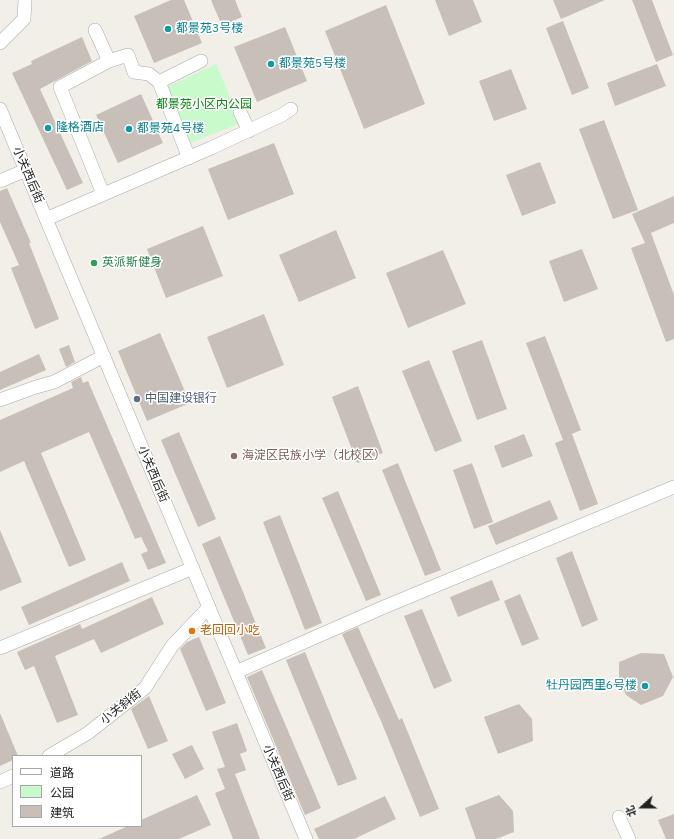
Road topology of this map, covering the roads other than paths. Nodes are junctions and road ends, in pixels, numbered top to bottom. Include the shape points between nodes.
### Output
1 (25, 0) edge
2 (95, 30) dead end
3 (0, 43) edge
4 (110, 61) junction
5 (201, 61) dead end
6 (159, 82) junction
7 (0, 109) edge
8 (291, 109) dead end
9 (240, 112) dead end
10 (249, 131) junction
11 (189, 158) junction
12 (26, 170) junction
13 (0, 181) edge
14 (103, 194) junction
15 (46, 219) junction
16 (104, 356) junction
17 (0, 400) edge
18 (674, 487) edge
19 (193, 568) junction
20 (209, 607) junction
21 (0, 648) edge
22 (236, 672) junction
23 (51, 755) edge
24 (12, 776) edge
25 (0, 782) edge
26 (619, 817) dead end
27 (306, 839) edge
28 (629, 839) edge

1 - 3 street via 24,19
2 - 4 street
4 - 6 street via 128,55 134,72 149,74
4 - 14 street via 60,87
5 - 6 street
6 - 11 street
7 - 12 street, 小关西后街
8 - 10 street
9 - 10 street
10 - 11 street
11 - 14 street
12 - 13 street
12 - 15 street, 小关西后街
14 - 15 street
15 - 16 street, 小关西后街
16 - 17 street via 54,382
16 - 19 street, 小关西后街
18 - 22 street via 384,607
19 - 20 street, 小关西后街
19 - 21 street
20 - 22 street, 小关西后街
20 - 23 street, 小关斜街 via 172,646 145,688 88,733
22 - 27 street, 小关西后街
24 - 25 street
26 - 28 street

